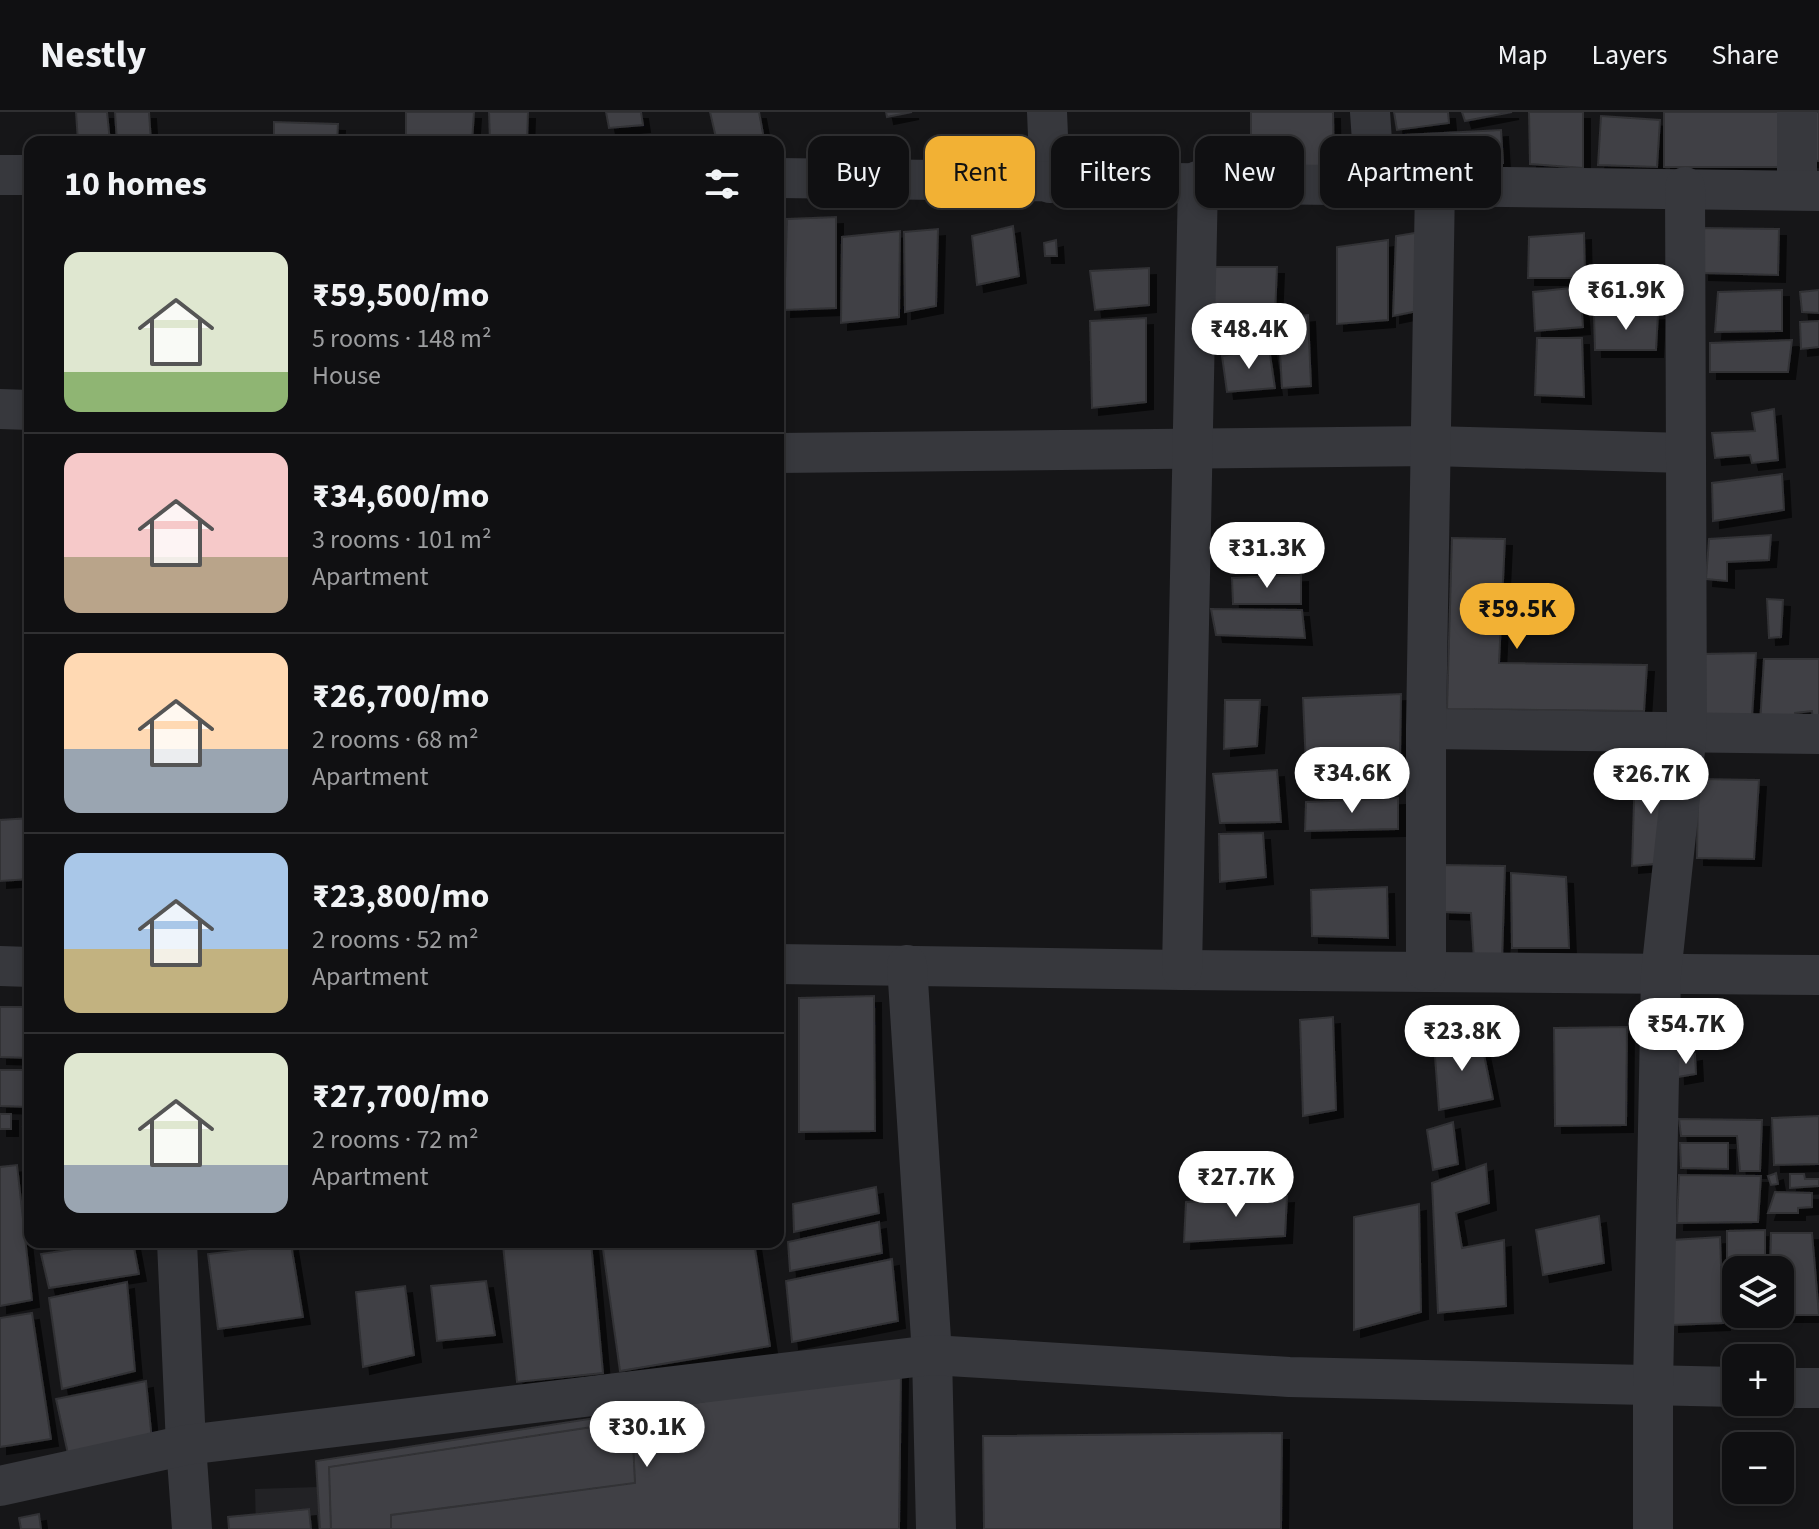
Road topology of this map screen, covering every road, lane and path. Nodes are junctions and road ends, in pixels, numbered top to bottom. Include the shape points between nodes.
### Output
1 (1047, 112) edge
2 (1370, 112) edge
3 (1797, 112) edge
4 (1372, 136) edge
5 (0, 175) edge
6 (24, 175) edge
7 (784, 178) edge
8 (1195, 181) edge
9 (1050, 183) junction
10 (1501, 186) edge
11 (1685, 187) junction
12 (1808, 190) edge
13 (1198, 208) edge
14 (1435, 208) edge
15 (0, 409) edge
16 (24, 410) edge
17 (1431, 446) junction
18 (1194, 448) junction
19 (784, 453) edge
20 (1685, 453) junction
21 (1426, 729) junction
22 (1687, 732) junction
23 (1819, 734) edge
24 (784, 964) edge
25 (907, 965) junction
26 (0, 966) edge
27 (24, 967) edge
28 (1182, 970) junction
29 (1426, 971) junction
30 (1661, 974) junction
31 (1819, 975) edge
32 (177, 1248) edge
33 (932, 1355) junction
34 (1653, 1386) junction
35 (1722, 1387) edge
36 (1794, 1388) edge
37 (1819, 1388) edge
38 (186, 1445) junction
39 (0, 1486) edge
40 (192, 1529) edge
41 (936, 1529) edge
42 (1653, 1529) edge

1 - 9 street
2 - 4 street
3 - 12 street
5 - 6 street
7 - 9 street
8 - 9 street
10 - 11 street
11 - 12 street
11 - 20 street
13 - 18 street
14 - 17 street
15 - 16 street
17 - 18 street
17 - 20 street
17 - 21 street
18 - 19 street
18 - 28 street
20 - 22 street
21 - 22 street
21 - 29 street
22 - 23 street
22 - 30 street
24 - 25 street
25 - 28 street
25 - 33 street
26 - 27 street
28 - 29 street
29 - 30 street
30 - 31 street
30 - 34 street
32 - 38 street
33 - 34 street via 1289,1377
33 - 38 street
33 - 41 street
34 - 35 street
34 - 42 street
36 - 37 street
38 - 39 street
38 - 40 street

